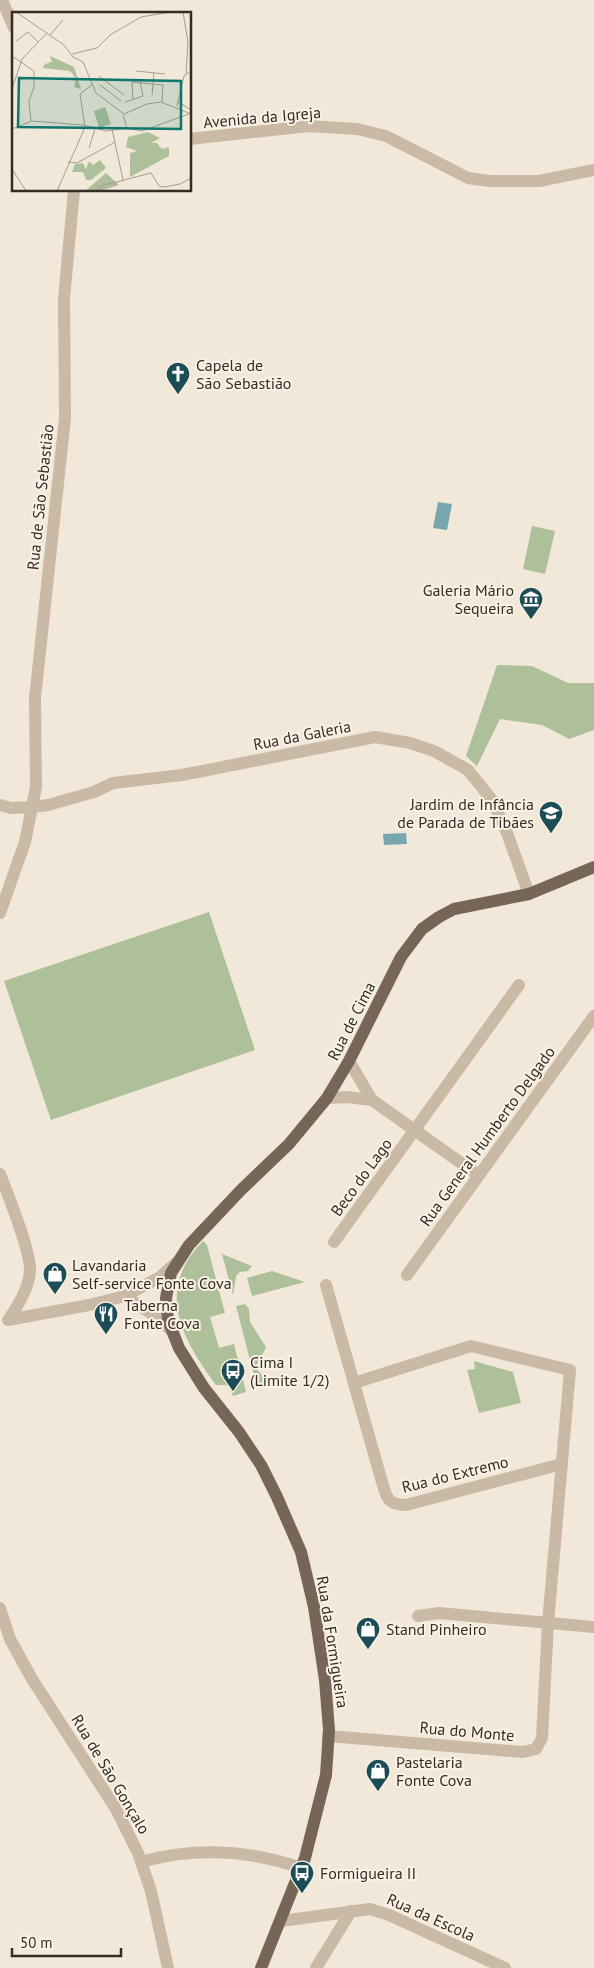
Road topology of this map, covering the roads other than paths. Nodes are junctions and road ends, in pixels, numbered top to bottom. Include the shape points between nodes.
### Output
1 (2, 0) edge
2 (12, 23) edge
3 (191, 139) edge
4 (594, 170) edge
5 (74, 191) edge
6 (0, 805) edge
7 (33, 807) junction
8 (594, 867) edge
9 (529, 894) junction
10 (0, 913) edge
11 (519, 985) dead end
12 (594, 1016) edge
13 (350, 1062) junction
14 (327, 1098) junction
15 (372, 1100) junction
16 (415, 1131) junction
17 (0, 1174) edge
18 (478, 1175) junction
19 (334, 1242) dead end
20 (179, 1260) junction
21 (407, 1275) dead end
22 (326, 1285) dead end
23 (125, 1296) junction
24 (4, 1321) edge
25 (173, 1332) junction
26 (354, 1383) junction
27 (562, 1464) junction
28 (0, 1608) edge
29 (418, 1616) dead end
30 (548, 1622) junction
31 (594, 1627) edge
32 (328, 1736) junction
33 (141, 1862) junction
34 (301, 1868) junction
35 (351, 1911) junction
36 (281, 1921) junction
37 (168, 1968) edge
38 (261, 1968) edge
39 (316, 1968) edge
40 (505, 1968) edge

1 - 2 street
3 - 4 street, Avenida da Igreja via 308,126 357,129 386,136 468,178 540,181
5 - 7 street, Rua de São Sebastião via 64,300 65,418 35,698 36,787
6 - 7 street, Rua da Galeria
7 - 9 street, Rua da Galeria via 94,792 113,783 182,775 375,737 410,743 434,751 468,770 492,800
7 - 10 street, Rua de São Sebastião via 25,842
8 - 9 main road, Rua de Cima
9 - 13 main road, Rua de Cima via 454,909 422,929 401,957
11 - 16 street, Beco do Lago
12 - 18 street, Rua General Humberto Delgado
13 - 14 main road, Rua de Cima
13 - 15 street
14 - 15 street
14 - 20 main road, Rua de Cima via 289,1144 241,1190
15 - 16 street
16 - 18 street
16 - 19 street, Beco do Lago
17 - 24 street via 30,1270 16,1308
18 - 21 street, Rua General Humberto Delgado
20 - 23 street via 160,1277
20 - 25 main road, Rua da Formigueira via 171,1273 166,1298
22 - 26 street, Rua do Extremo
23 - 24 street
23 - 25 street
25 - 32 main road, Rua da Formigueira via 204,1388 261,1465 301,1552 316,1616 325,1680
26 - 27 street, Rua do Extremo via 384,1490 394,1505 406,1505
26 - 27 street via 471,1346 570,1370
27 - 30 street
28 - 33 street, Rua de São Gonçalo via 10,1639 32,1679 116,1809
29 - 30 street via 439,1613
30 - 31 street
30 - 32 street, Rua do Monte via 542,1738 536,1749 522,1752
32 - 34 main road, Rua da Formigueira via 326,1775
33 - 34 street via 223,1852 270,1858
33 - 37 street, Rua de São Gonçalo via 151,1891
34 - 36 main road, Rua da Formigueira
35 - 36 street, Rua da Escola
35 - 39 street
35 - 40 street, Rua da Escola via 370,1909 389,1915
36 - 38 main road, Rua da Formigueira

